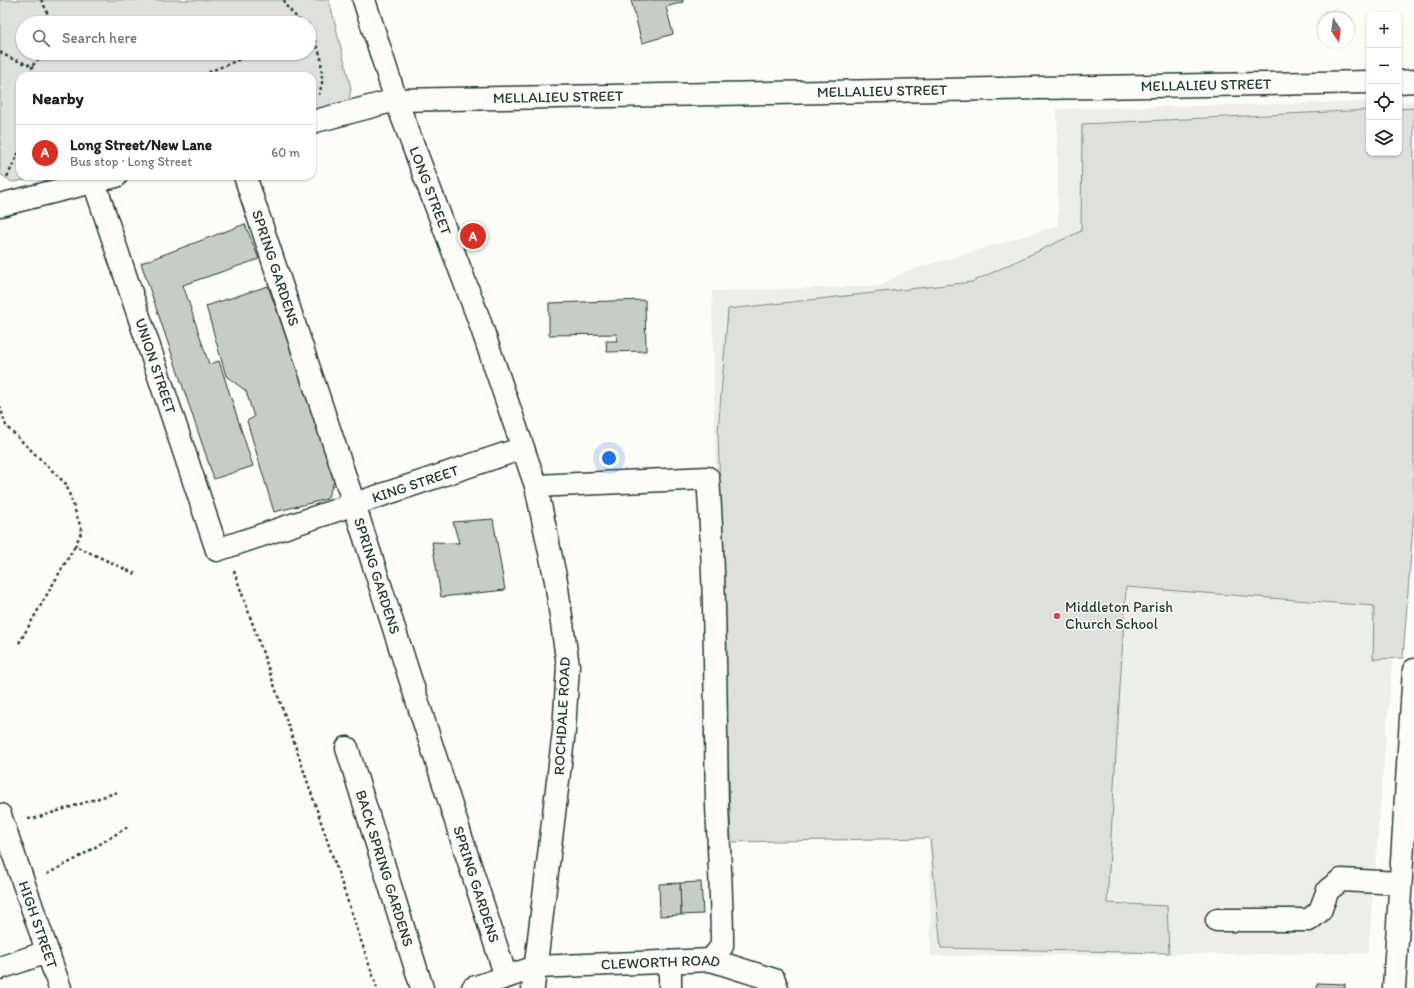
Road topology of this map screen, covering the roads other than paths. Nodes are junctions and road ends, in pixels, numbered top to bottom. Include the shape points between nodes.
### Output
1 (364, 0) edge
2 (1414, 81) edge
3 (1366, 82) edge
4 (1402, 82) edge
5 (396, 100) junction
6 (316, 121) edge
7 (101, 180) edge
8 (246, 180) edge
9 (94, 182) junction
10 (0, 205) edge
11 (523, 448) junction
12 (536, 486) junction
13 (354, 504) junction
14 (221, 549) joint
15 (1414, 670) edge
16 (347, 748) dead end
17 (1, 819) edge
18 (1400, 882) junction
19 (1217, 920) dead end
20 (48, 952) junction
21 (711, 960) junction
22 (670, 962) junction
23 (0, 968) edge
24 (506, 977) junction
25 (534, 978) edge
26 (60, 988) edge
27 (422, 988) edge
28 (473, 988) edge
29 (670, 988) edge
30 (777, 988) edge
31 (1394, 988) edge

1 - 5 street, LONG STREET
2 - 4 street
3 - 5 street, MELLALIEU STREET
5 - 6 street, MELLALIEU STREET
5 - 11 street, LONG STREET via 478,317
7 - 9 street
8 - 13 street, SPRING GARDENS
9 - 10 street
9 - 14 street, UNION STREET
11 - 12 street, ROCHDALE ROAD
11 - 13 street, KING STREET
12 - 21 street via 708,478 716,653 717,805 722,895 722,946
12 - 25 street, ROCHDALE ROAD via 556,581 568,666 564,731
13 - 14 street, KING STREET
13 - 24 street, SPRING GARDENS
15 - 18 street
16 - 27 street, BACK SPRING GARDENS
17 - 20 street, HIGH STREET
18 - 19 street via 1341,880 1328,890 1320,911 1309,920
18 - 31 street
20 - 23 street
20 - 26 street, HIGH STREET
21 - 22 street, CLEWORTH ROAD
21 - 30 street, CLEWORTH ROAD via 774,980
22 - 25 street, CLEWORTH ROAD
22 - 29 street
24 - 25 street, CLEWORTH ROAD
24 - 28 street, CLEWORTH ROAD

